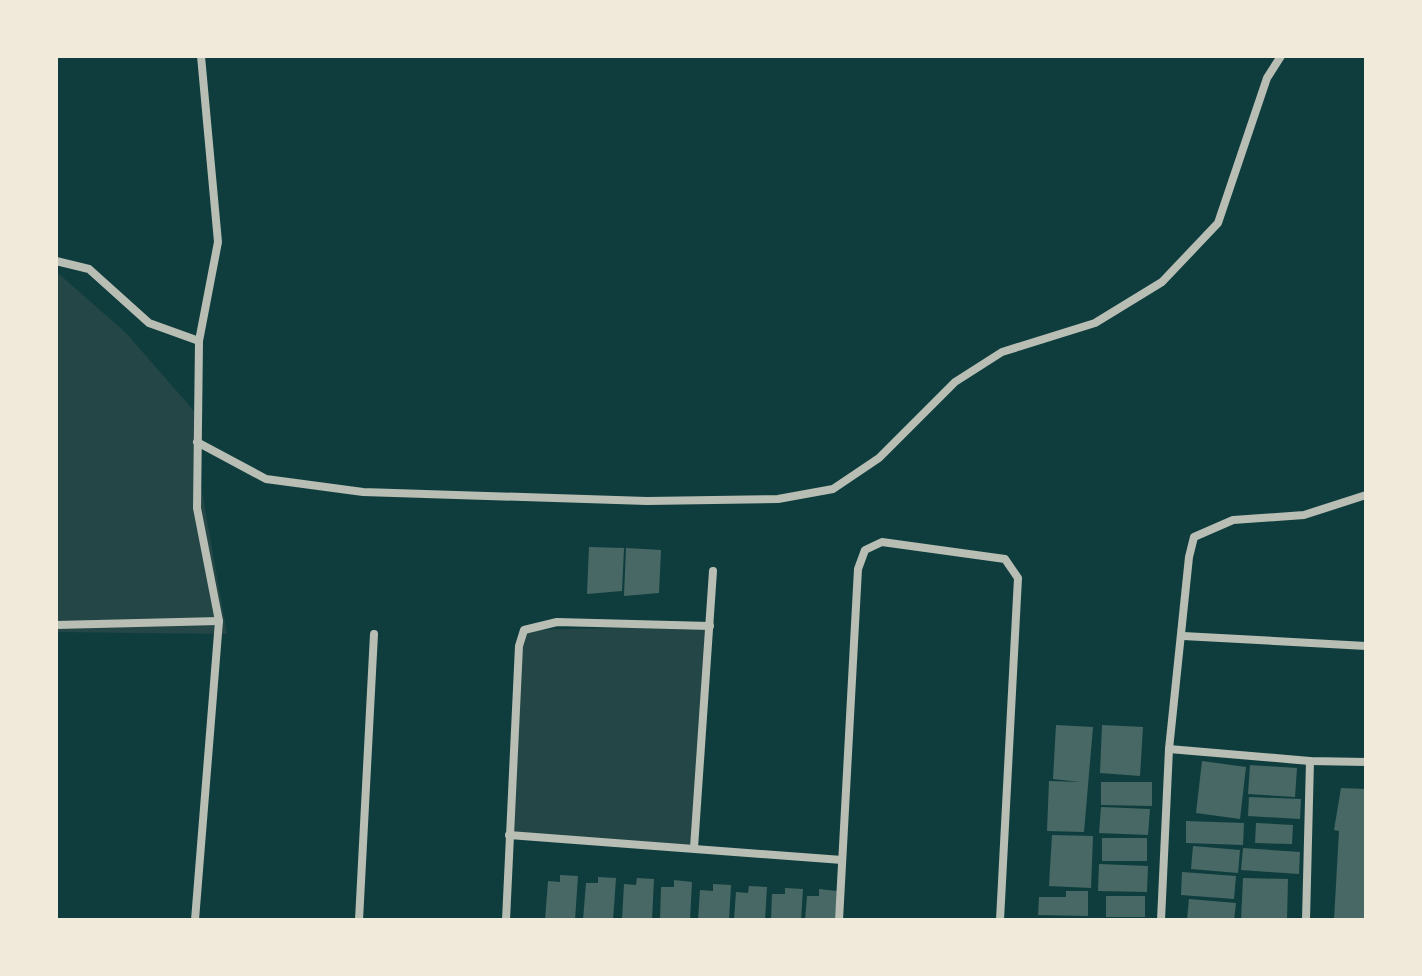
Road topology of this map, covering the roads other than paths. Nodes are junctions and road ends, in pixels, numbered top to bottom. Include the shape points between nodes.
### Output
1 (201, 56) edge
2 (1281, 56) edge
3 (56, 261) edge
4 (199, 341) junction
5 (197, 442) junction
6 (1366, 495) edge
7 (713, 571) dead end
8 (219, 621) junction
9 (56, 625) edge
10 (710, 626) junction
11 (374, 634) dead end
12 (1183, 636) junction
13 (1366, 646) edge
14 (1169, 749) junction
15 (1310, 761) junction
16 (1366, 762) edge
17 (509, 835) junction
18 (694, 848) junction
19 (842, 860) junction
20 (195, 920) edge
21 (359, 920) edge
22 (506, 920) edge
23 (839, 920) edge
24 (1000, 920) edge
25 (1161, 920) edge
26 (1306, 920) edge

1 - 4 street via 218,242
2 - 5 street via 1267,78 1218,223 1162,282 1095,323 990,359 955,382 879,458 833,489 778,499 647,501 363,492 266,479
3 - 4 street via 89,269 149,323
4 - 5 street
5 - 8 street via 197,508
6 - 12 street via 1304,515 1233,520 1194,537
7 - 10 street
8 - 9 street
8 - 20 street
10 - 17 street via 557,622 524,630
10 - 18 street
11 - 21 street
12 - 13 street
12 - 14 street
14 - 15 street
14 - 25 street
15 - 16 street
15 - 26 street
17 - 18 street
17 - 22 street
18 - 19 street
19 - 23 street
19 - 24 street via 858,569 865,550 882,542 1005,559 1018,578

